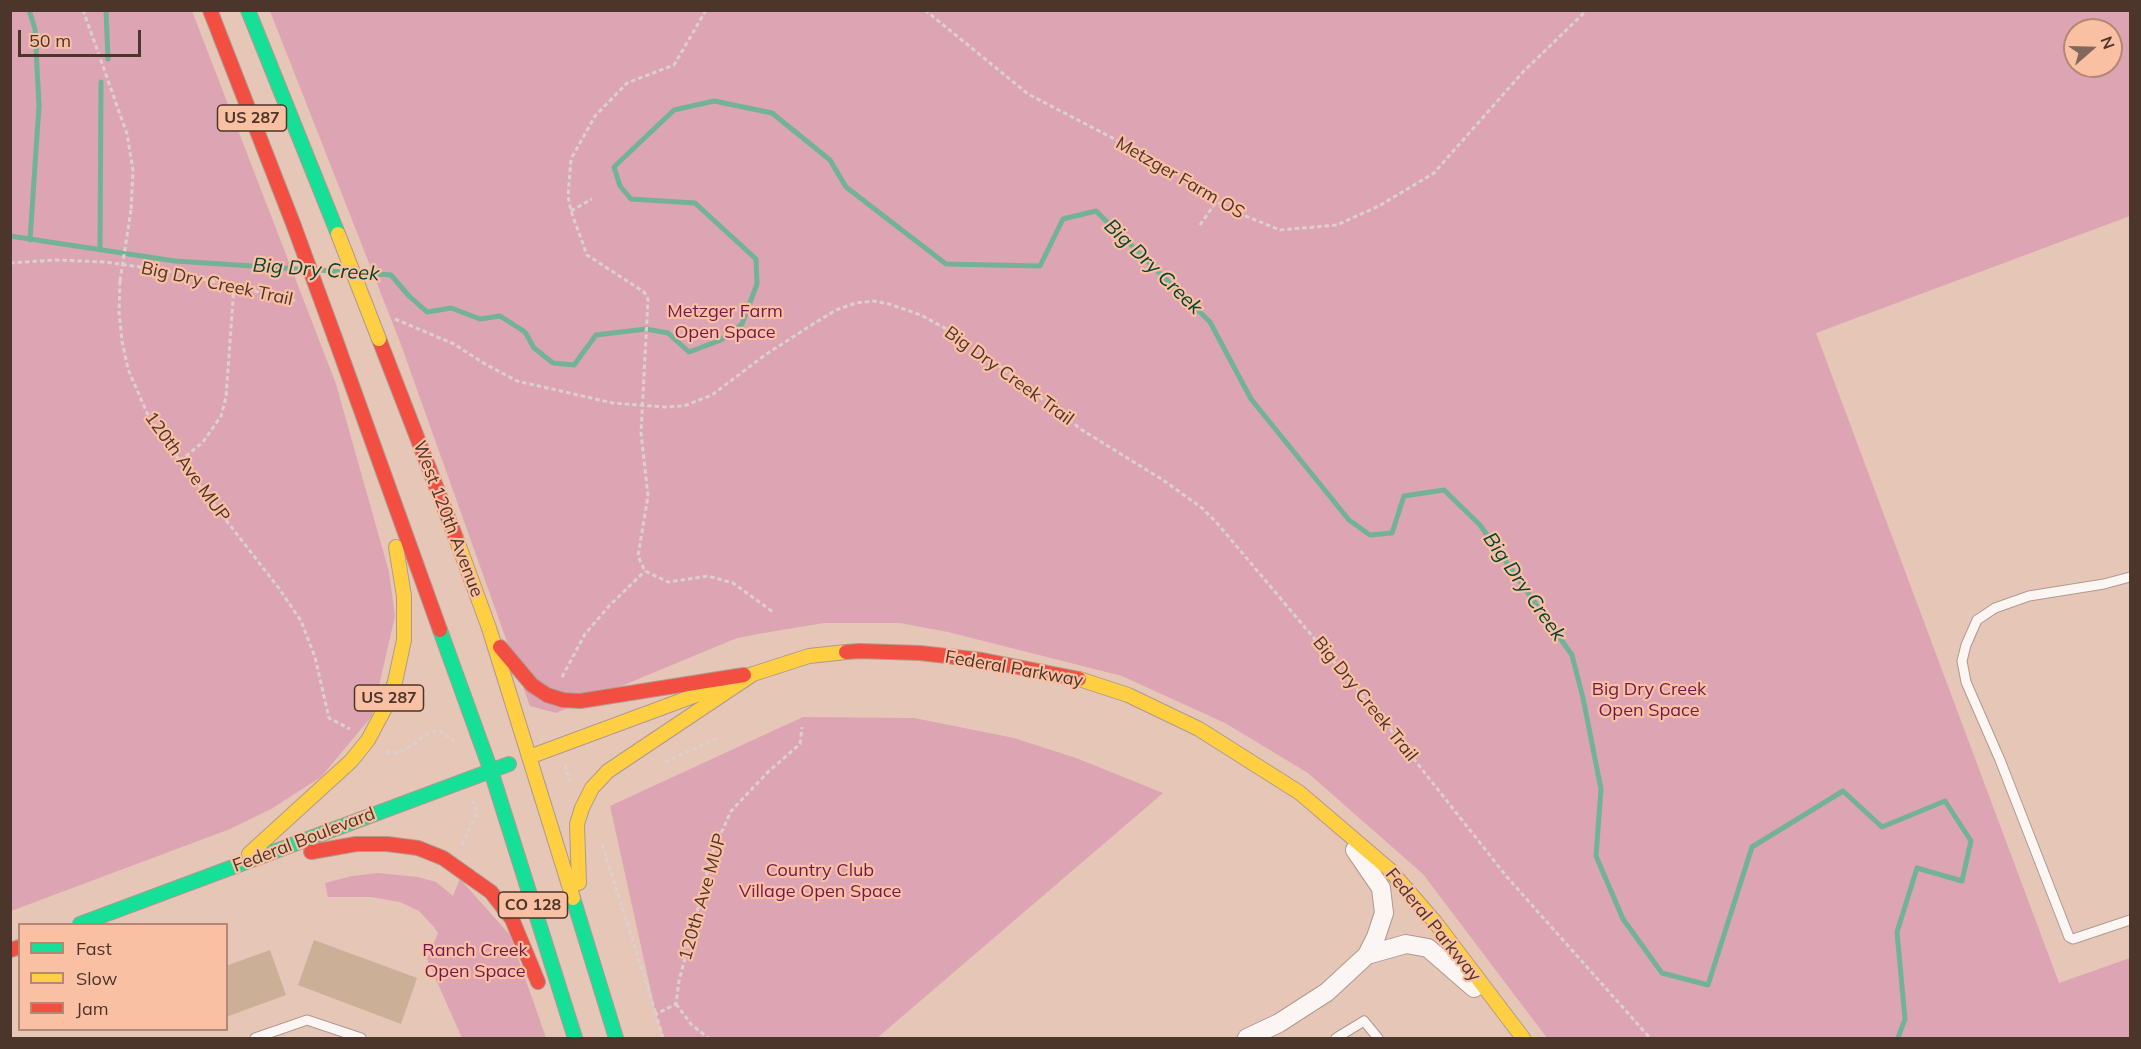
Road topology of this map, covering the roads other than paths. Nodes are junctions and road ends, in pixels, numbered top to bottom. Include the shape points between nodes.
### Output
1 (210, 10) edge
2 (249, 10) edge
3 (384, 473) junction
4 (2130, 577) edge
5 (489, 628) junction
6 (753, 674) junction
7 (529, 757) junction
8 (491, 771) junction
9 (1330, 818) junction
10 (237, 866) junction
11 (2130, 920) edge
12 (83, 923) edge
13 (581, 925) junction
14 (1367, 955) junction
15 (543, 994) dead end
16 (1505, 1016) junction
17 (255, 1038) edge
18 (361, 1038) edge
19 (575, 1038) edge
20 (616, 1038) edge
21 (1247, 1038) edge
22 (1336, 1038) edge
23 (1378, 1038) edge
24 (1523, 1038) edge

1 - 3 main road, US 287, bridge
2 - 5 main road, West 120th Avenue / US 287, bridge
3 - 8 main road, US 287
3 - 10 main road, US 287 via 404,596 404,640 395,682 368,740 351,761
4 - 11 lane via 2029,596 1995,608 1977,620 1962,661 1966,682 2069,937 2073,939
5 - 6 main road via 506,656 532,685 563,700 580,701
5 - 7 main road, West 120th Avenue / US 287
6 - 7 main road, Federal Parkway
6 - 9 main road, Federal Parkway via 809,656 860,651 982,660 1068,676 1128,695 1199,729 1300,793
6 - 13 main road via 608,771 592,788 577,824
7 - 8 main road, Federal Boulevard / US 287
7 - 13 main road, West 120th Avenue / CO 128
8 - 10 main road, Federal Boulevard / US 287
8 - 19 main road, CO 128
9 - 14 street via 1381,888 1384,913
9 - 16 main road, Federal Parkway via 1390,870 1435,922
10 - 12 main road, Federal Boulevard / US 287
10 - 15 main road via 356,844 418,848 444,858 491,892 512,919
13 - 20 main road, West 120th Avenue / CO 128
14 - 16 street via 1406,944 1428,948
14 - 21 street via 1328,992
16 - 24 main road, Federal Parkway
17 - 18 lane via 307,1020
22 - 23 lane via 1364,1021

